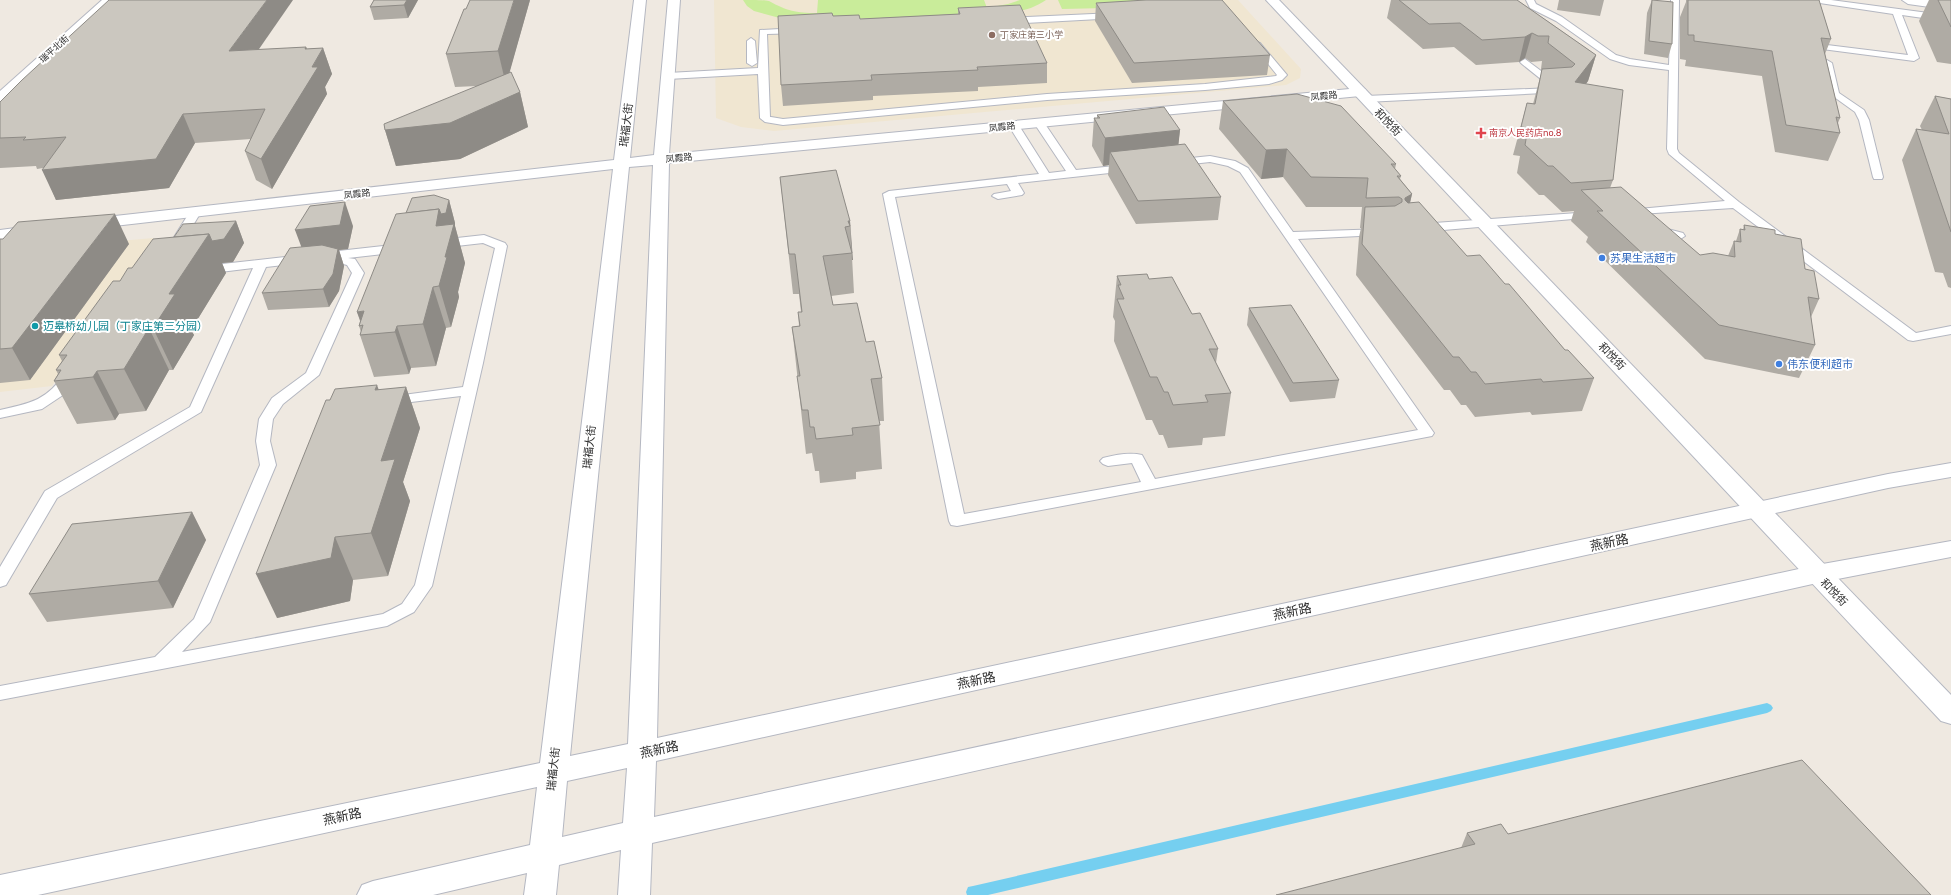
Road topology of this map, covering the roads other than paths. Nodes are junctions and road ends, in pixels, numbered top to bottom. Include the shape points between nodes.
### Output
1 (109, 0) edge
2 (640, 0) edge
3 (674, 0) edge
4 (1272, 0) edge
5 (1530, 0) edge
6 (1675, 0) edge
7 (1908, 0) edge
8 (1812, 3) edge
9 (1951, 6) edge
10 (1897, 12) junction
11 (1127, 15) edge
12 (1951, 19) edge
13 (1001, 21) edge
14 (811, 30) edge
15 (1253, 40) edge
16 (751, 41) dead end
17 (1525, 62) edge
18 (752, 63) junction
19 (763, 67) junction
20 (1674, 68) junction
21 (668, 72) junction
22 (1363, 96) junction
23 (0, 99) edge
24 (1039, 123) junction
25 (1014, 126) junction
26 (661, 160) junction
27 (621, 164) junction
28 (1073, 174) junction
29 (1046, 177) junction
30 (1878, 177) dead end
31 (1011, 181) junction
32 (998, 196) dead end
33 (1735, 204) junction
34 (195, 212) junction
35 (1634, 212) junction
36 (1618, 213) edge
37 (1603, 215) edge
38 (1486, 224) junction
39 (70, 226) edge
40 (55, 228) edge
41 (1405, 229) edge
42 (1388, 230) edge
43 (0, 234) edge
44 (1289, 236) junction
45 (1679, 236) edge
46 (173, 248) edge
47 (329, 256) junction
48 (262, 264) junction
49 (193, 272) edge
50 (1951, 330) edge
51 (78, 365) edge
52 (469, 392) junction
53 (403, 399) edge
54 (0, 414) edge
55 (1108, 461) dead end
56 (1951, 470) edge
57 (1150, 485) junction
58 (1758, 509) junction
59 (1951, 548) edge
60 (1817, 574) junction
61 (0, 581) edge
62 (160, 663) junction
63 (0, 693) edge
64 (1951, 713) edge
65 (642, 753) junction
66 (553, 772) junction
67 (638, 833) junction
68 (545, 855) junction
69 (0, 889) edge
70 (373, 895) edge
71 (540, 895) edge
72 (634, 895) edge

1 - 23 street, 瑞平北街
2 - 27 street, 瑞福大街
3 - 21 street
4 - 22 street, 和悦街
5 - 20 lane via 1533,6 1559,19 1613,57 1629,62
6 - 20 lane
7 - 9 street
8 - 10 lane
10 - 12 lane
10 - 30 lane via 1914,58 1821,42 1835,94 1859,110 1864,120
11 - 13 lane
14 - 19 lane via 763,32
15 - 19 lane via 1282,75 1279,78 1269,82 1047,97 783,122 765,118
16 - 18 lane
17 - 22 lane via 1561,90
18 - 19 lane
18 - 21 lane
19 - 21 lane
20 - 33 lane via 1674,154
21 - 26 street
22 - 24 street, 凤霞路
22 - 38 street, 和悦街
24 - 25 street, 凤霞路
24 - 28 lane
25 - 26 street, 凤霞路
25 - 29 lane
26 - 27 street, 凤霞路
26 - 65 street
27 - 34 street, 凤霞路
27 - 66 street, 瑞福大街
28 - 29 lane
28 - 44 lane via 1210,159 1231,163 1244,170
29 - 31 lane
31 - 32 lane via 1018,194
31 - 57 lane via 888,194 957,521
33 - 35 lane
33 - 50 lane via 1913,337
34 - 39 street, 凤霞路
34 - 46 lane
35 - 36 lane
35 - 45 lane via 1654,230
37 - 38 lane
38 - 41 lane
38 - 58 street, 和悦街
40 - 43 street
42 - 44 lane
44 - 57 lane via 1427,433
47 - 48 lane
47 - 52 lane via 484,239 501,246
47 - 62 lane via 351,262 358,273 312,375 277,401 266,419 263,441 268,465 201,622
48 - 49 lane
48 - 61 lane via 196,409 51,495
51 - 54 lane via 61,390 38,406
52 - 53 lane
52 - 62 lane via 423,586 408,608 387,620
55 - 57 lane via 1137,458
56 - 58 street, 燕新路
58 - 60 street, 和悦街
58 - 65 street, 燕新路
59 - 60 street
60 - 64 street, 和悦街
60 - 67 street
62 - 63 lane
65 - 66 street, 燕新路
65 - 67 street
66 - 68 street, 瑞福大街
66 - 69 street, 燕新路
67 - 68 street
67 - 72 street
68 - 70 street
68 - 71 street, 瑞福大街

